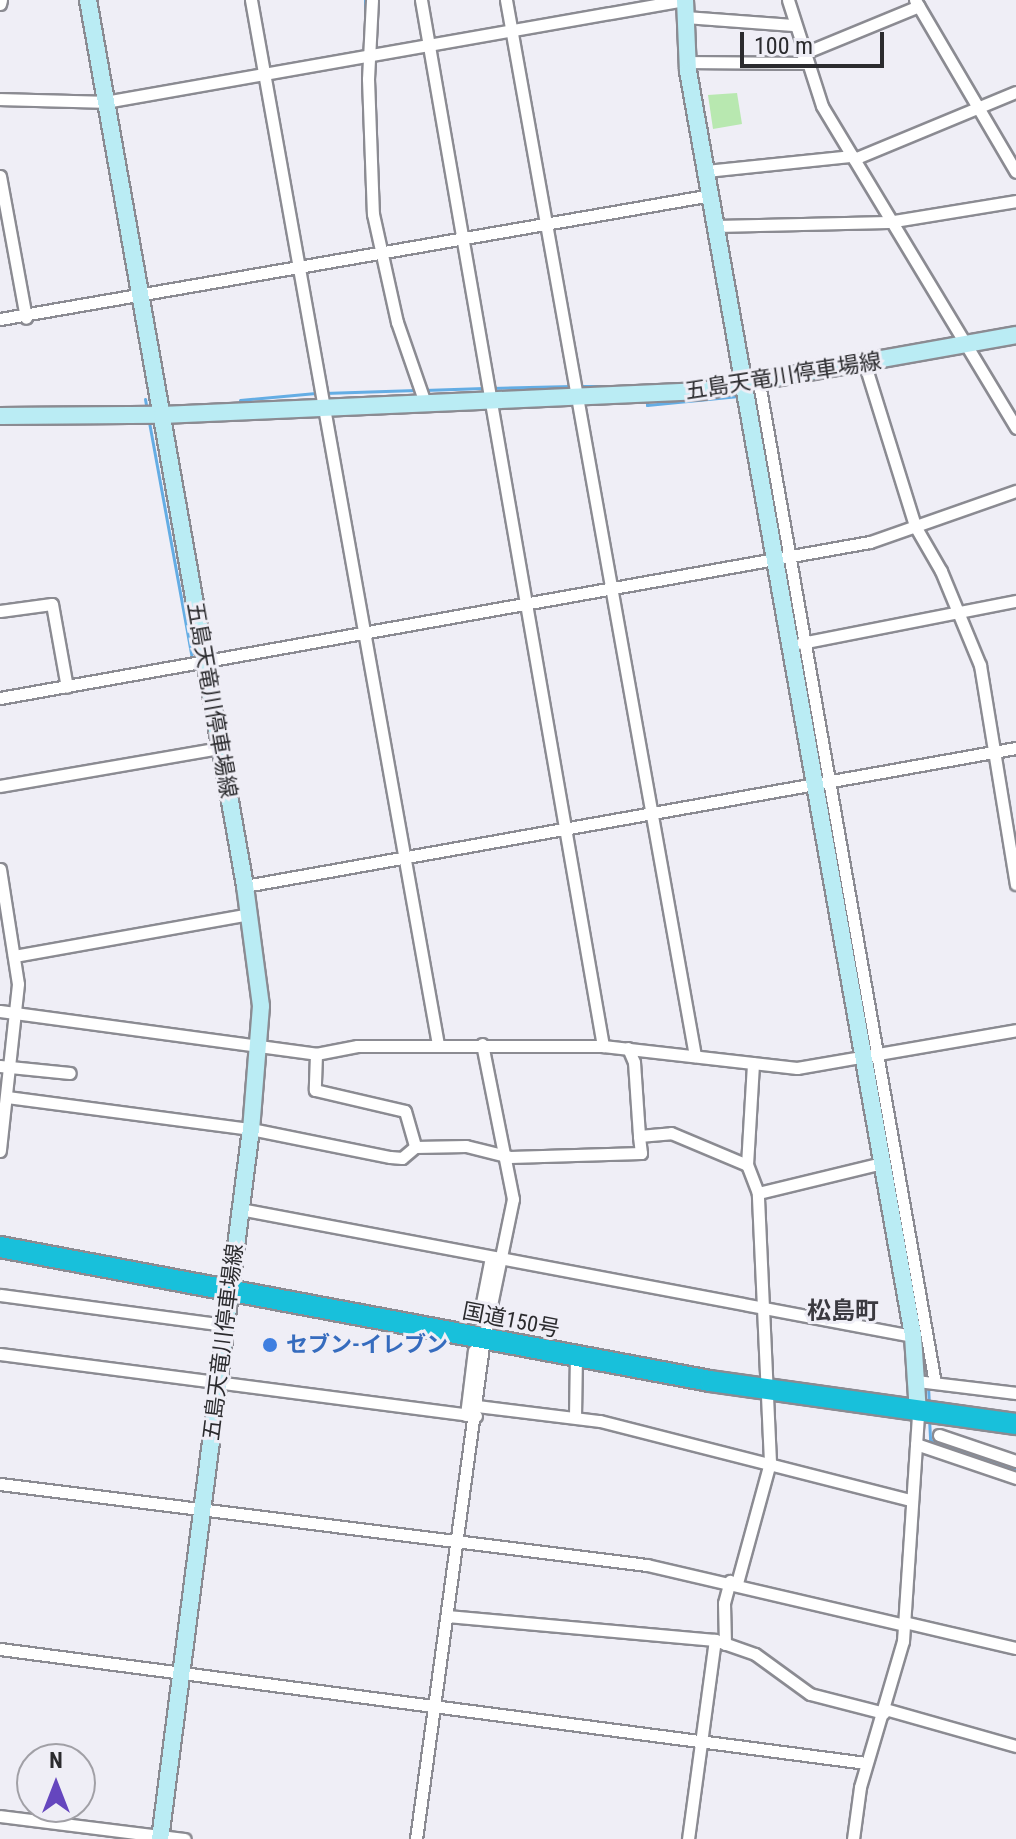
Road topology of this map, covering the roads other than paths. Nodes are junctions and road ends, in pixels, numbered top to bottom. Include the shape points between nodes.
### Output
1 (88, 0) edge
2 (251, 0) edge
3 (372, 0) edge
4 (421, 0) edge
5 (506, 0) edge
6 (788, 0) edge
7 (917, 3) edge
8 (685, 6) edge
9 (793, 25) junction
10 (512, 31) junction
11 (429, 45) junction
12 (372, 51) junction
13 (804, 59) junction
14 (687, 62) junction
15 (264, 72) junction
16 (1016, 92) edge
17 (0, 99) edge
18 (105, 102) junction
19 (980, 107) junction
20 (853, 157) junction
21 (706, 171) junction
22 (1016, 172) edge
23 (0, 176) edge
24 (711, 195) junction
25 (1016, 201) edge
26 (888, 222) junction
27 (5, 224) edge
28 (546, 224) junction
29 (716, 226) junction
30 (464, 239) junction
31 (380, 254) junction
32 (300, 266) junction
33 (141, 298) junction
34 (26, 318) junction
35 (0, 319) edge
36 (1016, 335) edge
37 (963, 345) junction
38 (865, 365) junction
39 (752, 384) junction
40 (578, 397) junction
41 (491, 401) junction
42 (425, 403) junction
43 (325, 408) junction
44 (162, 415) junction
45 (0, 416) edge
46 (1016, 428) edge
47 (1016, 491) edge
48 (915, 526) junction
49 (782, 558) junction
50 (611, 589) junction
51 (1016, 601) edge
52 (525, 604) junction
53 (0, 611) edge
54 (957, 616) junction
55 (365, 633) junction
56 (799, 643) junction
57 (205, 663) junction
58 (67, 687) junction
59 (0, 698) edge
60 (221, 748) junction
61 (1016, 748) edge
62 (994, 755) junction
63 (823, 783) junction
64 (0, 786) edge
65 (651, 814) junction
66 (565, 828) junction
67 (404, 857) junction
68 (0, 869) edge
69 (1016, 884) edge
70 (245, 886) junction
71 (249, 914) junction
72 (14, 956) junction
73 (0, 1011) edge
74 (14, 1013) junction
75 (1016, 1030) edge
76 (482, 1044) junction
77 (438, 1045) junction
78 (260, 1046) junction
79 (603, 1046) junction
80 (628, 1048) junction
81 (316, 1054) junction
82 (872, 1055) junction
83 (695, 1056) junction
84 (753, 1063) junction
85 (4, 1066) edge
86 (70, 1073) dead end
87 (7, 1097) junction
88 (251, 1129) junction
89 (639, 1136) junction
90 (415, 1147) junction
91 (0, 1151) edge
92 (506, 1152) junction
93 (882, 1163) junction
94 (747, 1165) junction
95 (758, 1193) junction
96 (240, 1209) junction
97 (0, 1247) edge
98 (496, 1258) junction
99 (229, 1291) junction
100 (0, 1295) edge
101 (764, 1308) junction
102 (480, 1313) dead end
103 (225, 1325) junction
104 (913, 1336) junction
105 (479, 1344) junction
106 (0, 1354) edge
107 (576, 1356) junction
108 (917, 1381) junction
109 (219, 1382) junction
110 (935, 1383) junction
111 (770, 1389) junction
112 (1016, 1393) edge
113 (473, 1412) junction
114 (918, 1413) junction
115 (575, 1417) junction
116 (1016, 1424) edge
117 (939, 1435) dead end
118 (916, 1444) junction
119 (976, 1448) junction
120 (1016, 1461) edge
121 (770, 1462) junction
122 (971, 1462) junction
123 (1016, 1478) edge
124 (0, 1484) edge
125 (911, 1500) junction
126 (203, 1510) junction
127 (458, 1544) junction
128 (734, 1582) junction
129 (447, 1616) junction
130 (904, 1623) junction
131 (720, 1642) junction
132 (1016, 1648) edge
133 (0, 1649) edge
134 (182, 1674) junction
135 (434, 1706) junction
136 (885, 1711) junction
137 (1015, 1741) edge
138 (701, 1742) junction
139 (866, 1763) junction
140 (0, 1816) edge
141 (160, 1837) edge
142 (185, 1839) edge
143 (416, 1839) edge
144 (688, 1839) edge
145 (853, 1839) edge

1 - 18 main road
2 - 15 street
3 - 12 street
4 - 11 street
5 - 10 street
6 - 9 street
7 - 13 street
7 - 19 street
8 - 9 street
8 - 10 street
8 - 14 main road
9 - 13 street
10 - 11 street
10 - 28 street
11 - 12 street
11 - 30 street
12 - 15 street
12 - 31 street via 368,128
13 - 14 street
13 - 20 street via 822,106
14 - 21 main road
15 - 18 street
15 - 32 street
16 - 19 street
17 - 18 street
18 - 33 main road
19 - 20 street
19 - 22 street
20 - 21 street
20 - 26 street
21 - 24 main road
23 - 27 street
24 - 28 street
24 - 29 main road
25 - 26 street
26 - 29 street
26 - 37 street
27 - 34 street
28 - 30 street
28 - 40 street
29 - 39 main road
30 - 31 street
30 - 41 street
31 - 32 street
31 - 42 street
32 - 33 street
32 - 43 street
33 - 34 street
33 - 44 main road
34 - 35 street
36 - 37 main road, 五島天竜川停車場線
37 - 38 main road, 五島天竜川停車場線
37 - 46 street
38 - 39 main road, 五島天竜川停車場線
38 - 48 street
39 - 40 main road, 五島天竜川停車場線
39 - 49 main road
40 - 41 main road, 五島天竜川停車場線
40 - 50 street
41 - 42 main road, 五島天竜川停車場線
41 - 52 street
42 - 43 main road, 五島天竜川停車場線
43 - 44 main road, 五島天竜川停車場線
43 - 55 street
44 - 45 main road
44 - 57 main road, 五島天竜川停車場線
47 - 48 street
48 - 49 street via 870,542
48 - 54 street
49 - 50 street
49 - 56 main road
50 - 52 street
50 - 65 street
51 - 54 street
52 - 55 street
52 - 66 street
53 - 58 street via 52,604
54 - 56 street
54 - 62 street via 980,665
55 - 57 street
55 - 67 street
56 - 63 main road
57 - 58 street
57 - 60 main road, 五島天竜川停車場線
58 - 59 street
60 - 64 street
60 - 70 main road, 五島天竜川停車場線
61 - 62 street
62 - 63 street
62 - 69 street
63 - 65 street
63 - 82 main road
65 - 66 street
65 - 83 street
66 - 67 street
66 - 79 street
67 - 70 street
67 - 77 street
68 - 72 street
70 - 71 main road, 五島天竜川停車場線
71 - 72 street
71 - 78 main road, 五島天竜川停車場線 via 259,967
72 - 74 street
73 - 74 street
74 - 78 street
74 - 85 street
75 - 82 street
76 - 77 street
76 - 79 street
76 - 92 street
77 - 81 street via 357,1046
78 - 81 street
78 - 88 main road, 五島天竜川停車場線
79 - 80 street
80 - 83 street
80 - 89 street via 634,1062
81 - 90 street via 315,1090 405,1111
82 - 84 street via 797,1068
82 - 93 main road
82 - 110 street
83 - 84 street
84 - 94 street
85 - 86 street
85 - 87 street
87 - 88 street
87 - 91 street
88 - 90 street via 390,1157 402,1158
88 - 96 main road, 五島天竜川停車場線
89 - 92 street via 641,1153 510,1157
89 - 94 street via 671,1133
90 - 92 street
92 - 98 street via 513,1199
93 - 95 street
93 - 104 main road
94 - 95 street
95 - 101 street
96 - 98 street
96 - 99 main road, 五島天竜川停車場線
97 - 99 highway, 国道150号
98 - 101 street
98 - 102 street
98 - 105 street
99 - 103 main road, 五島天竜川停車場線
99 - 105 highway, 国道150号
100 - 103 street
101 - 104 street
101 - 111 street
103 - 109 main road, 五島天竜川停車場線
104 - 108 main road
105 - 107 highway, 国道150号
105 - 113 street
106 - 109 street
107 - 111 highway, 国道150号
107 - 115 street
108 - 110 street
108 - 114 main road
109 - 113 street
109 - 126 main road, 五島天竜川停車場線
110 - 112 street
111 - 114 highway, 国道150号
111 - 121 street
113 - 115 street
113 - 127 street
114 - 116 highway, 国道150号
114 - 118 street
115 - 121 street
117 - 119 street
118 - 122 street
118 - 125 street
119 - 120 street
119 - 122 street
121 - 125 street
121 - 128 street
122 - 123 street
124 - 126 street
125 - 130 street
126 - 127 street
126 - 134 main road, 五島天竜川停車場線
127 - 128 street via 647,1565
127 - 129 street
128 - 130 street
128 - 131 street via 724,1603
129 - 131 street
129 - 135 street
130 - 132 street
130 - 136 street
131 - 136 street via 755,1654 810,1694
131 - 138 street
133 - 134 street
134 - 135 street
134 - 141 main road, 五島天竜川停車場線
135 - 138 street
135 - 143 street
136 - 137 street
136 - 139 street
138 - 139 street
138 - 144 street
139 - 145 street
140 - 141 street
141 - 142 street

